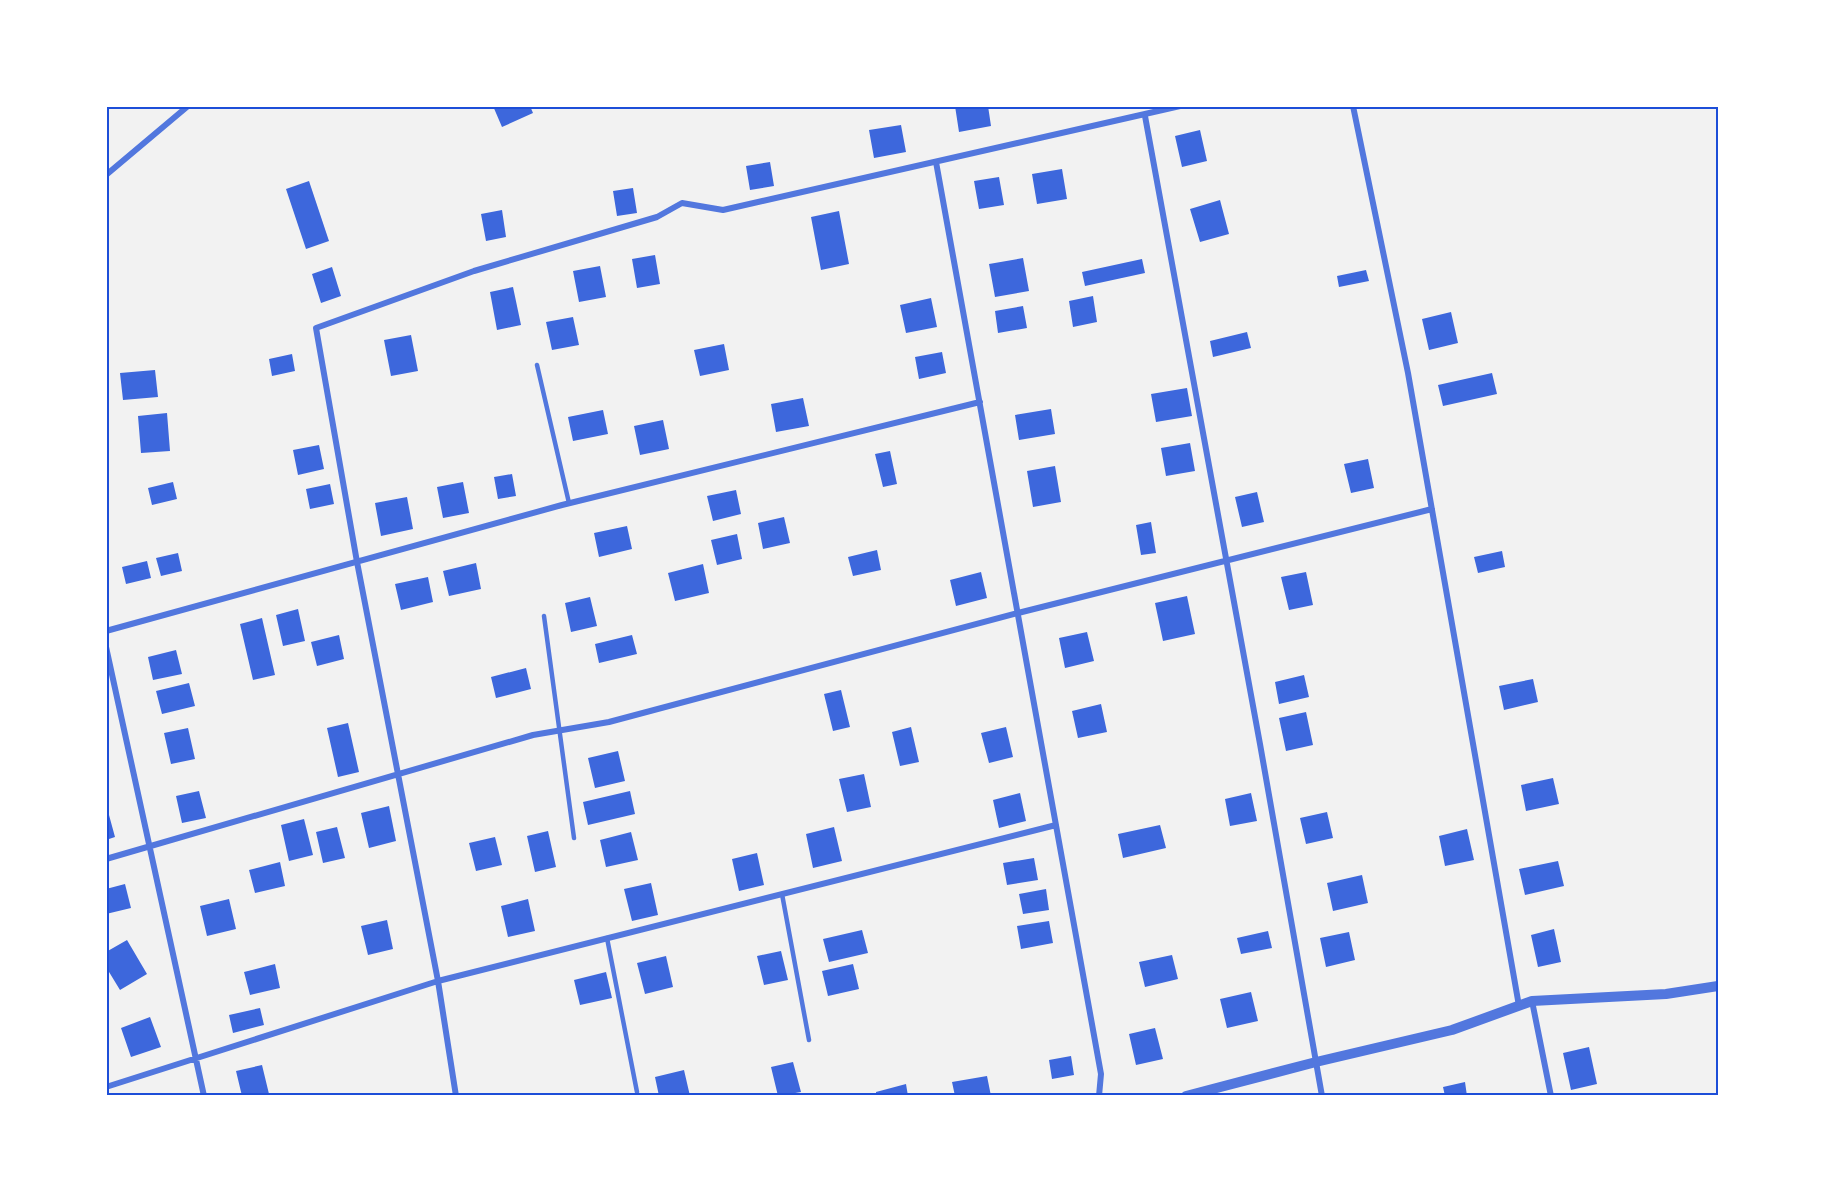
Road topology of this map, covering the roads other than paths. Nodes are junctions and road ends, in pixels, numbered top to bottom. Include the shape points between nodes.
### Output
1 (188, 106) edge
2 (1180, 106) edge
3 (1353, 106) edge
4 (1145, 116) junction
5 (936, 162) junction
6 (106, 175) edge
7 (537, 365) dead end
8 (980, 402) junction
9 (569, 503) junction
10 (1432, 509) junction
11 (1227, 561) junction
12 (357, 562) junction
13 (1018, 613) junction
14 (544, 615) dead end
15 (106, 631) edge
16 (106, 647) edge
17 (559, 731) junction
18 (398, 775) junction
19 (1056, 825) junction
20 (574, 838) dead end
21 (150, 847) junction
22 (106, 859) edge
23 (782, 894) junction
24 (607, 938) junction
25 (438, 981) junction
26 (1719, 986) edge
27 (1532, 1001) junction
28 (1519, 1006) junction
29 (809, 1040) dead end
30 (196, 1059) junction
31 (1316, 1062) junction
32 (106, 1087) edge
33 (637, 1092) dead end
34 (204, 1095) edge
35 (456, 1095) edge
36 (1099, 1095) edge
37 (1186, 1095) edge
38 (1322, 1095) edge
39 (1551, 1095) edge

1 - 6 street
2 - 4 street
3 - 10 street
4 - 5 street
4 - 11 street
5 - 8 street
5 - 12 street via 723,210 682,203 657,217 474,271 316,328
7 - 9 lane
8 - 9 street
8 - 13 street
9 - 12 street
10 - 11 street
10 - 28 street
11 - 13 street
11 - 31 street
12 - 15 street
12 - 18 street
13 - 17 street via 609,722
13 - 19 street
14 - 17 lane
16 - 21 street
17 - 18 street
17 - 20 lane
18 - 21 street
18 - 25 street
19 - 23 street
19 - 36 street via 1101,1074
21 - 22 street
21 - 30 street
23 - 24 street
23 - 29 lane
24 - 25 street
24 - 33 lane
25 - 30 street
25 - 35 street
26 - 27 street via 1666,994
27 - 28 street
27 - 39 street
28 - 31 street via 1452,1030
30 - 32 street
30 - 34 street
31 - 37 street
31 - 38 street

